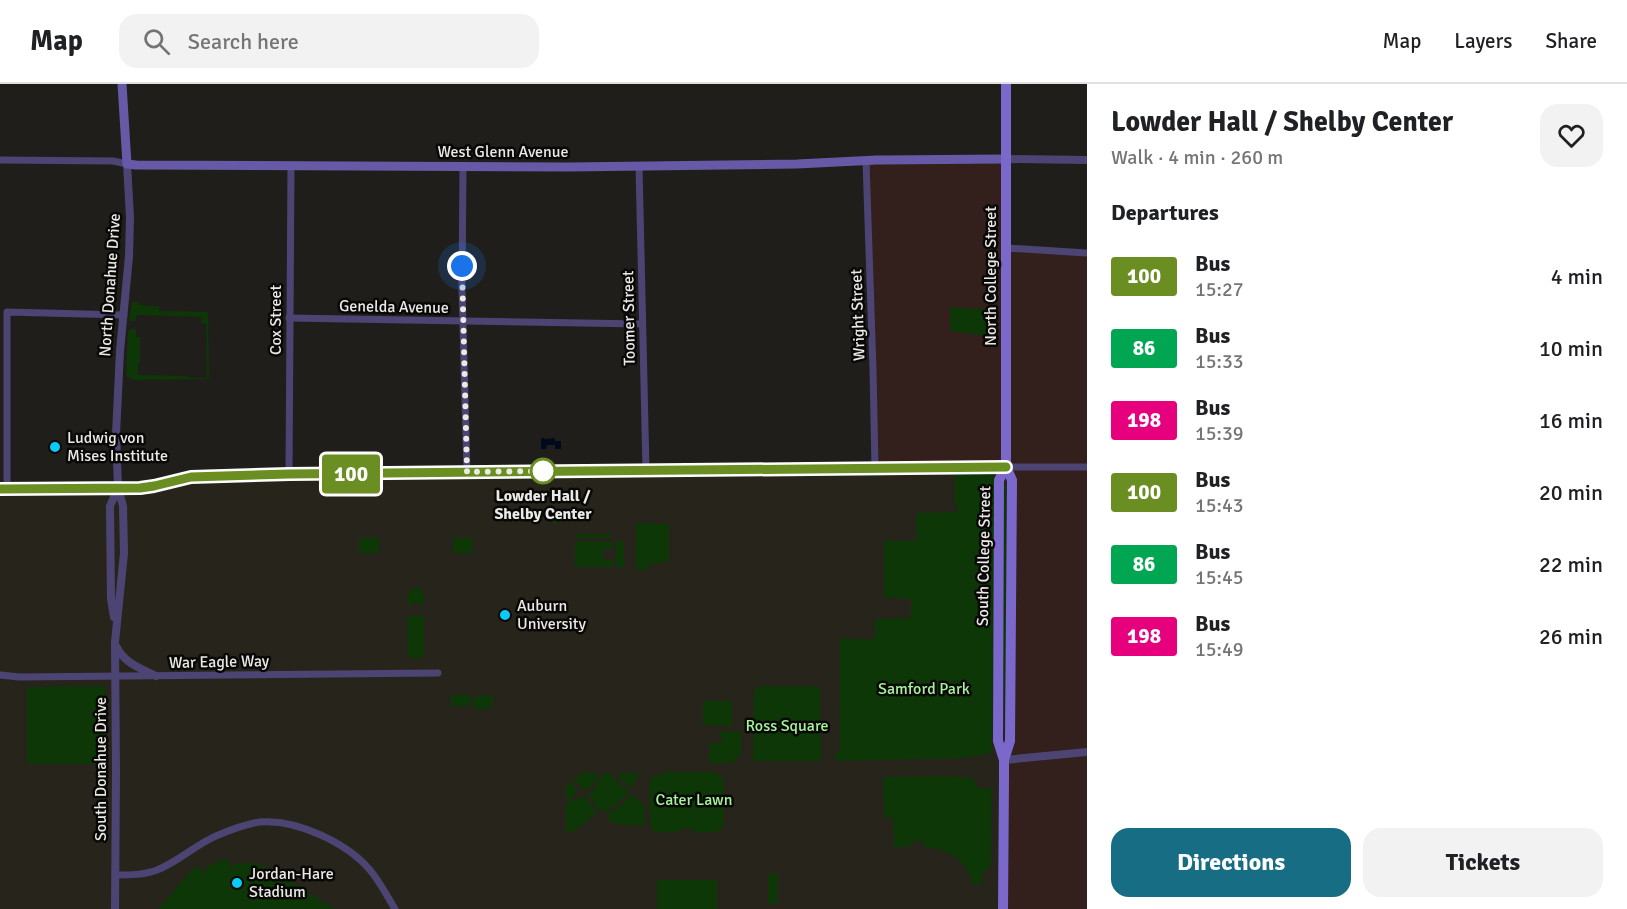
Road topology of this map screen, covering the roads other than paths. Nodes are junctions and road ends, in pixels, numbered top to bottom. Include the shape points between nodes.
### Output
1 (122, 84) edge
2 (1006, 84) edge
3 (1006, 159) junction
4 (0, 160) edge
5 (1087, 160) edge
6 (866, 161) junction
7 (128, 164) junction
8 (291, 166) junction
9 (639, 166) junction
10 (463, 167) junction
11 (1006, 248) junction
12 (1087, 253) edge
13 (124, 315) junction
14 (289, 318) junction
15 (463, 321) junction
16 (642, 324) junction
17 (1006, 467) junction
18 (1087, 467) edge
19 (875, 468) junction
20 (646, 470) junction
21 (467, 472) junction
22 (289, 474) junction
23 (118, 488) junction
24 (3, 489) edge
25 (115, 629) junction
26 (115, 642) junction
27 (438, 673) dead end
28 (0, 675) edge
29 (115, 676) junction
30 (156, 676) junction
31 (1087, 752) edge
32 (1004, 760) junction
33 (116, 875) junction
34 (115, 909) edge
35 (395, 909) edge
36 (1003, 909) edge

1 - 7 main road, North Donahue Drive
2 - 3 main road, North College Street
3 - 5 street
3 - 6 main road, West Glenn Avenue
3 - 11 main road, North College Street
4 - 7 street, West Glenn Avenue
6 - 9 main road, West Glenn Avenue
6 - 19 street, Wright Street
7 - 8 main road, West Glenn Avenue
7 - 13 street, North Donahue Drive via 130,217
8 - 10 main road, West Glenn Avenue
8 - 14 street, Cox Street
9 - 10 main road, West Glenn Avenue
9 - 16 street, Toomer Street
10 - 15 street
11 - 12 street
11 - 17 main road, North College Street
13 - 23 street, North Donahue Drive via 117,411
13 - 24 street via 7,312
14 - 15 street, Genelda Avenue
14 - 22 street, Cox Street
15 - 16 street, Genelda Avenue
15 - 21 street
16 - 20 street, Toomer Street
17 - 18 street
17 - 19 street
17 - 32 main road, South College Street via 999,480 998,598 998,741
19 - 20 street
20 - 21 street
21 - 22 street
22 - 23 street via 191,477 154,486
23 - 24 street
23 - 25 street, South Donahue Drive via 123,506 124,553
23 - 25 street, South Donahue Drive via 110,506
25 - 26 street, South Donahue Drive
26 - 29 street, South Donahue Drive
26 - 30 street via 127,661
27 - 30 street, War Eagle Way
28 - 29 street, War Eagle Way
29 - 30 street, War Eagle Way
29 - 33 street, South Donahue Drive
31 - 32 street
32 - 36 main road, South College Street
33 - 34 street, South Donahue Drive
33 - 35 street via 157,870 237,827 260,822 284,824 320,835 348,851 370,870

